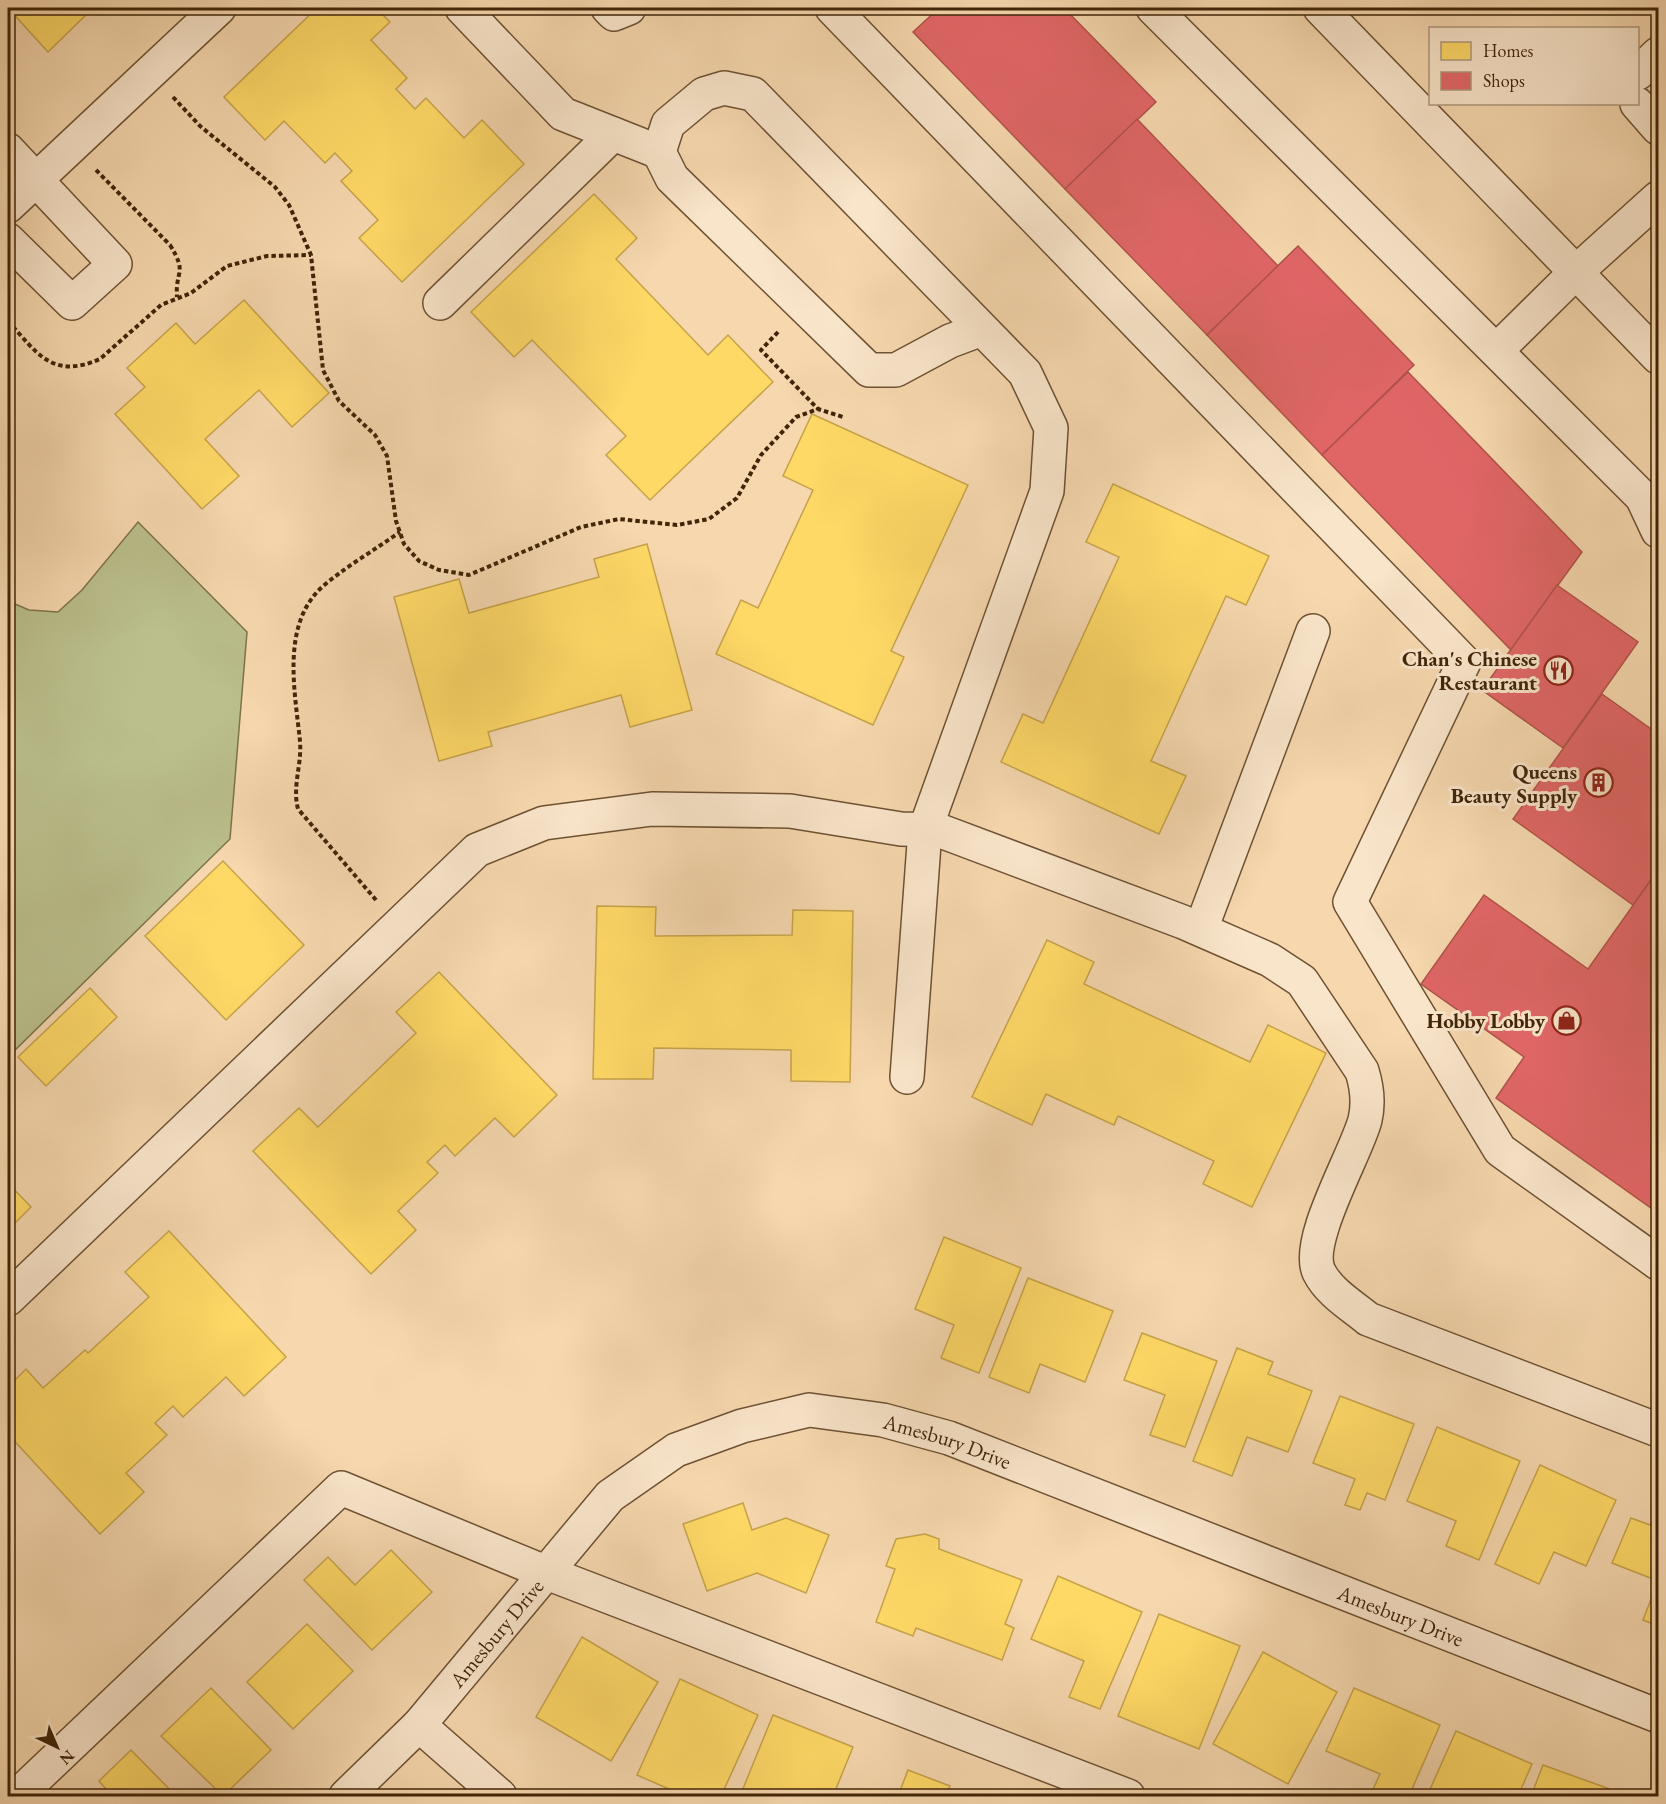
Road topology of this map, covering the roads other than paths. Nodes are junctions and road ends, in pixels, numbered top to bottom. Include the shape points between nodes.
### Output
1 (219, 8) edge
2 (462, 8) edge
3 (609, 8) edge
4 (629, 8) edge
5 (832, 8) edge
6 (1153, 8) edge
7 (1320, 8) edge
8 (1659, 54) edge
9 (1639, 72) edge
10 (1638, 105) edge
11 (1659, 128) edge
12 (612, 134) junction
13 (8, 150) edge
14 (659, 152) junction
15 (35, 180) junction
16 (8, 206) edge
17 (1654, 210) edge
18 (8, 240) edge
19 (1575, 273) junction
20 (440, 303) dead end
21 (982, 329) junction
22 (1497, 350) junction
23 (1659, 357) edge
24 (1659, 531) edge
25 (1313, 631) dead end
26 (925, 830) junction
27 (1201, 929) junction
28 (907, 1077) dead end
29 (1659, 1263) edge
30 (8, 1299) edge
31 (1659, 1430) edge
32 (547, 1573) junction
33 (1659, 1716) edge
34 (419, 1725) junction
35 (16, 1797) edge
36 (346, 1797) edge
37 (500, 1797) edge
38 (1128, 1797) edge

1 - 15 street
2 - 12 street via 563,114
3 - 4 street via 614,14
5 - 29 street via 1464,662 1350,902 1500,1150
6 - 22 street
7 - 19 street
8 - 9 street
10 - 11 street
12 - 14 street
12 - 20 street
13 - 15 street
14 - 21 street via 672,178 869,370 896,370
14 - 21 street via 668,124 704,94 724,88 753,94
15 - 16 street
15 - 18 street via 115,264 72,303
17 - 19 street
19 - 22 street
19 - 23 street
21 - 26 street via 1025,373 1051,428 1047,491
22 - 24 street via 1642,497
25 - 27 street
26 - 27 street via 938,830
26 - 28 street
26 - 30 street via 790,811 652,808 544,823 477,849
27 - 31 street via 1270,960 1302,981 1362,1071 1368,1088 1365,1120 1318,1238 1318,1269 1331,1289 1368,1319
32 - 33 street, Amesbury Drive via 610,1496 676,1450 742,1426 809,1410 883,1420 949,1438
32 - 34 street, Amesbury Drive
32 - 35 street via 341,1488
32 - 38 street
34 - 36 street, Amesbury Drive
34 - 37 street

